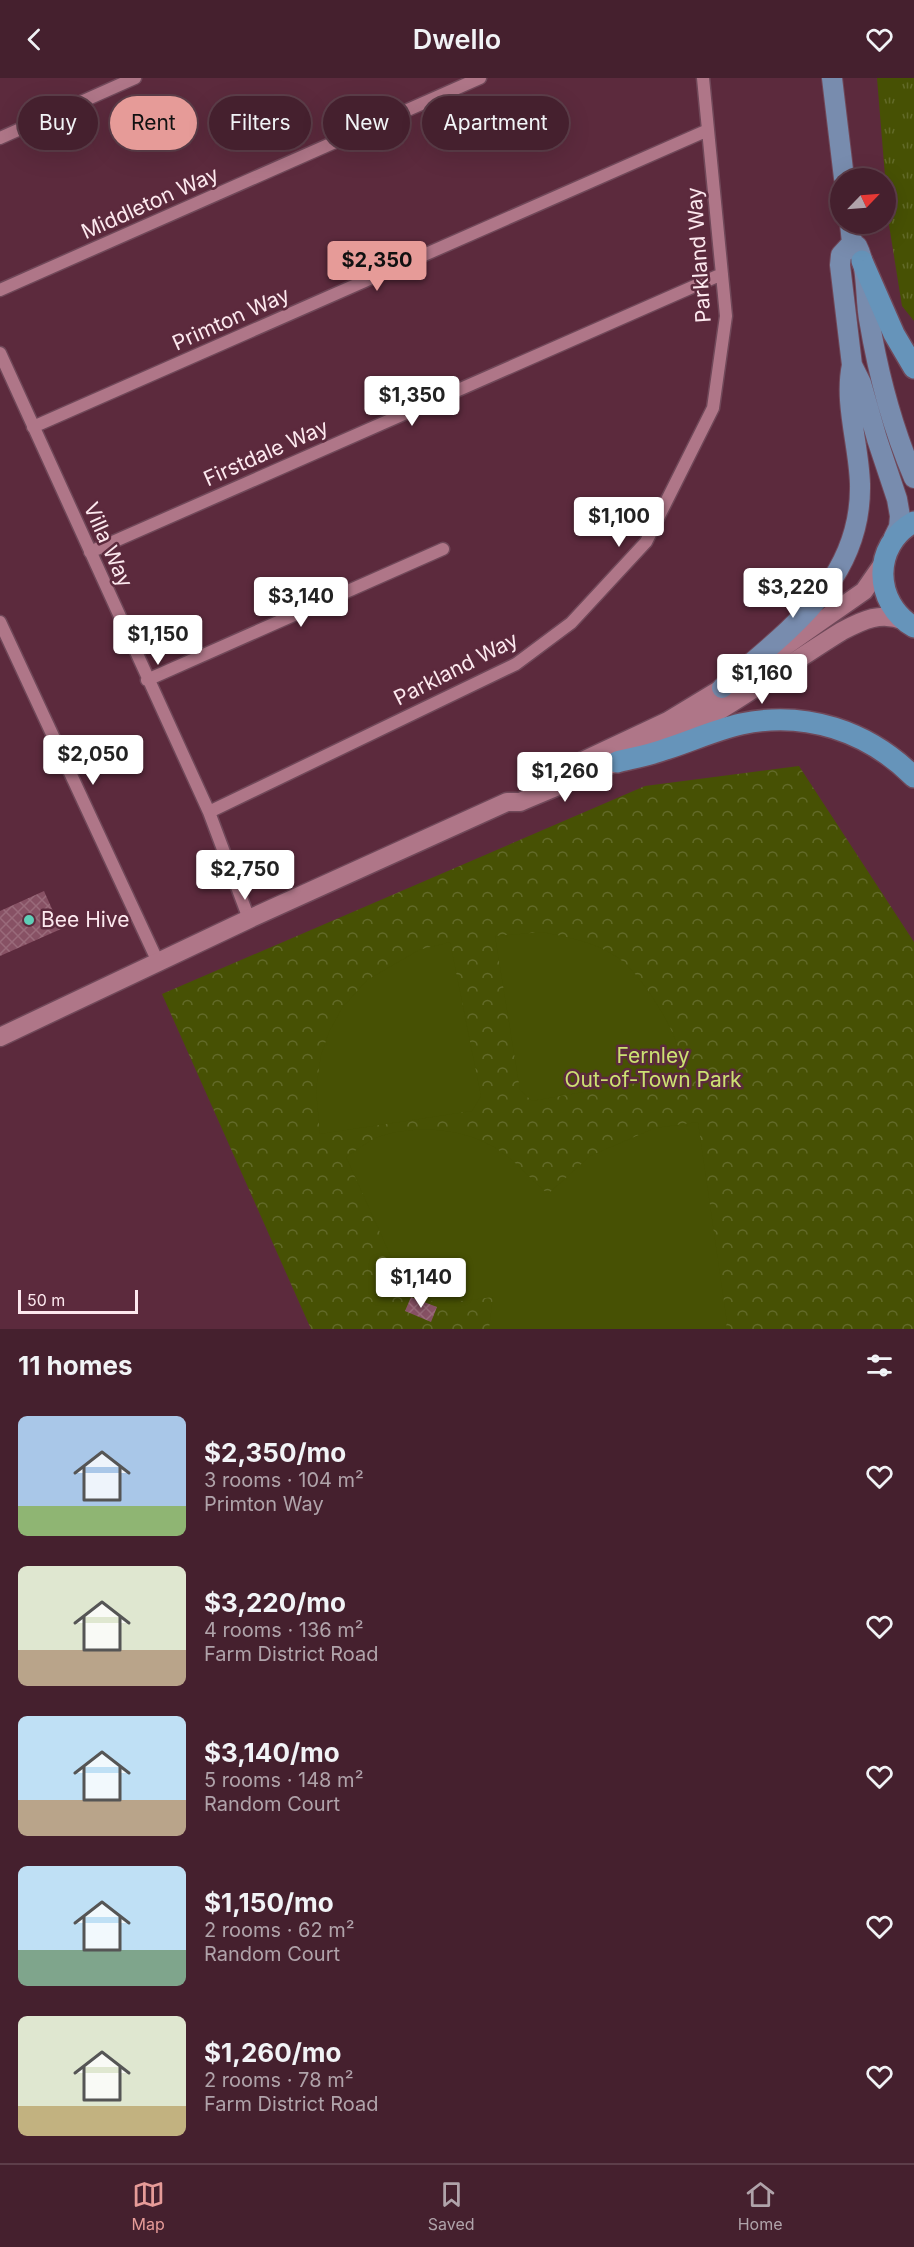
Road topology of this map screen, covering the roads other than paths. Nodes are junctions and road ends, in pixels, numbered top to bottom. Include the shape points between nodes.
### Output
1 (135, 78) edge
2 (480, 78) edge
3 (703, 78) edge
4 (832, 78) edge
5 (708, 130) junction
6 (0, 138) edge
7 (843, 168) edge
8 (852, 234) edge
9 (857, 252) junction
10 (722, 274) junction
11 (0, 290) edge
12 (0, 353) edge
13 (852, 365) junction
14 (914, 368) edge
15 (33, 427) junction
16 (914, 478) edge
17 (914, 522) edge
18 (894, 537) junction
19 (443, 549) dead end
20 (90, 552) junction
21 (882, 565) junction
22 (0, 622) edge
23 (909, 624) edge
24 (147, 680) junction
25 (722, 688) junction
26 (617, 762) junction
27 (914, 777) edge
28 (507, 802) junction
29 (209, 812) junction
30 (249, 919) junction
31 (158, 962) junction
32 (0, 1037) edge

1 - 6 street
2 - 11 street, Middleton Way
3 - 5 street, Parkland Way
4 - 7 main road
5 - 10 street, Parkland Way
5 - 15 street, Primton Way
8 - 9 main road
9 - 13 main road via 842,255 840,265
9 - 14 highway
9 - 16 main road via 884,388
10 - 20 street, Firstdale Way
10 - 29 street, Parkland Way via 726,316 713,408 646,542 571,623 516,664
12 - 15 street, Villa Way
13 - 18 main road via 861,382 897,499 900,516
13 - 25 main road via 851,400 860,484 857,519 846,556 805,616
15 - 20 street, Villa Way
17 - 18 highway
18 - 21 highway
19 - 24 street
20 - 24 street, Villa Way
21 - 23 highway via 886,596
21 - 25 main road via 864,591
22 - 31 street
23 - 26 main road via 884,615 850,627 715,713
24 - 29 street, Villa Way
25 - 28 main road via 668,722 515,792
26 - 27 highway via 741,724 796,720 844,730 872,743
26 - 28 main road via 520,802
28 - 30 main road
29 - 30 street, Villa Way
30 - 31 main road
31 - 32 main road

